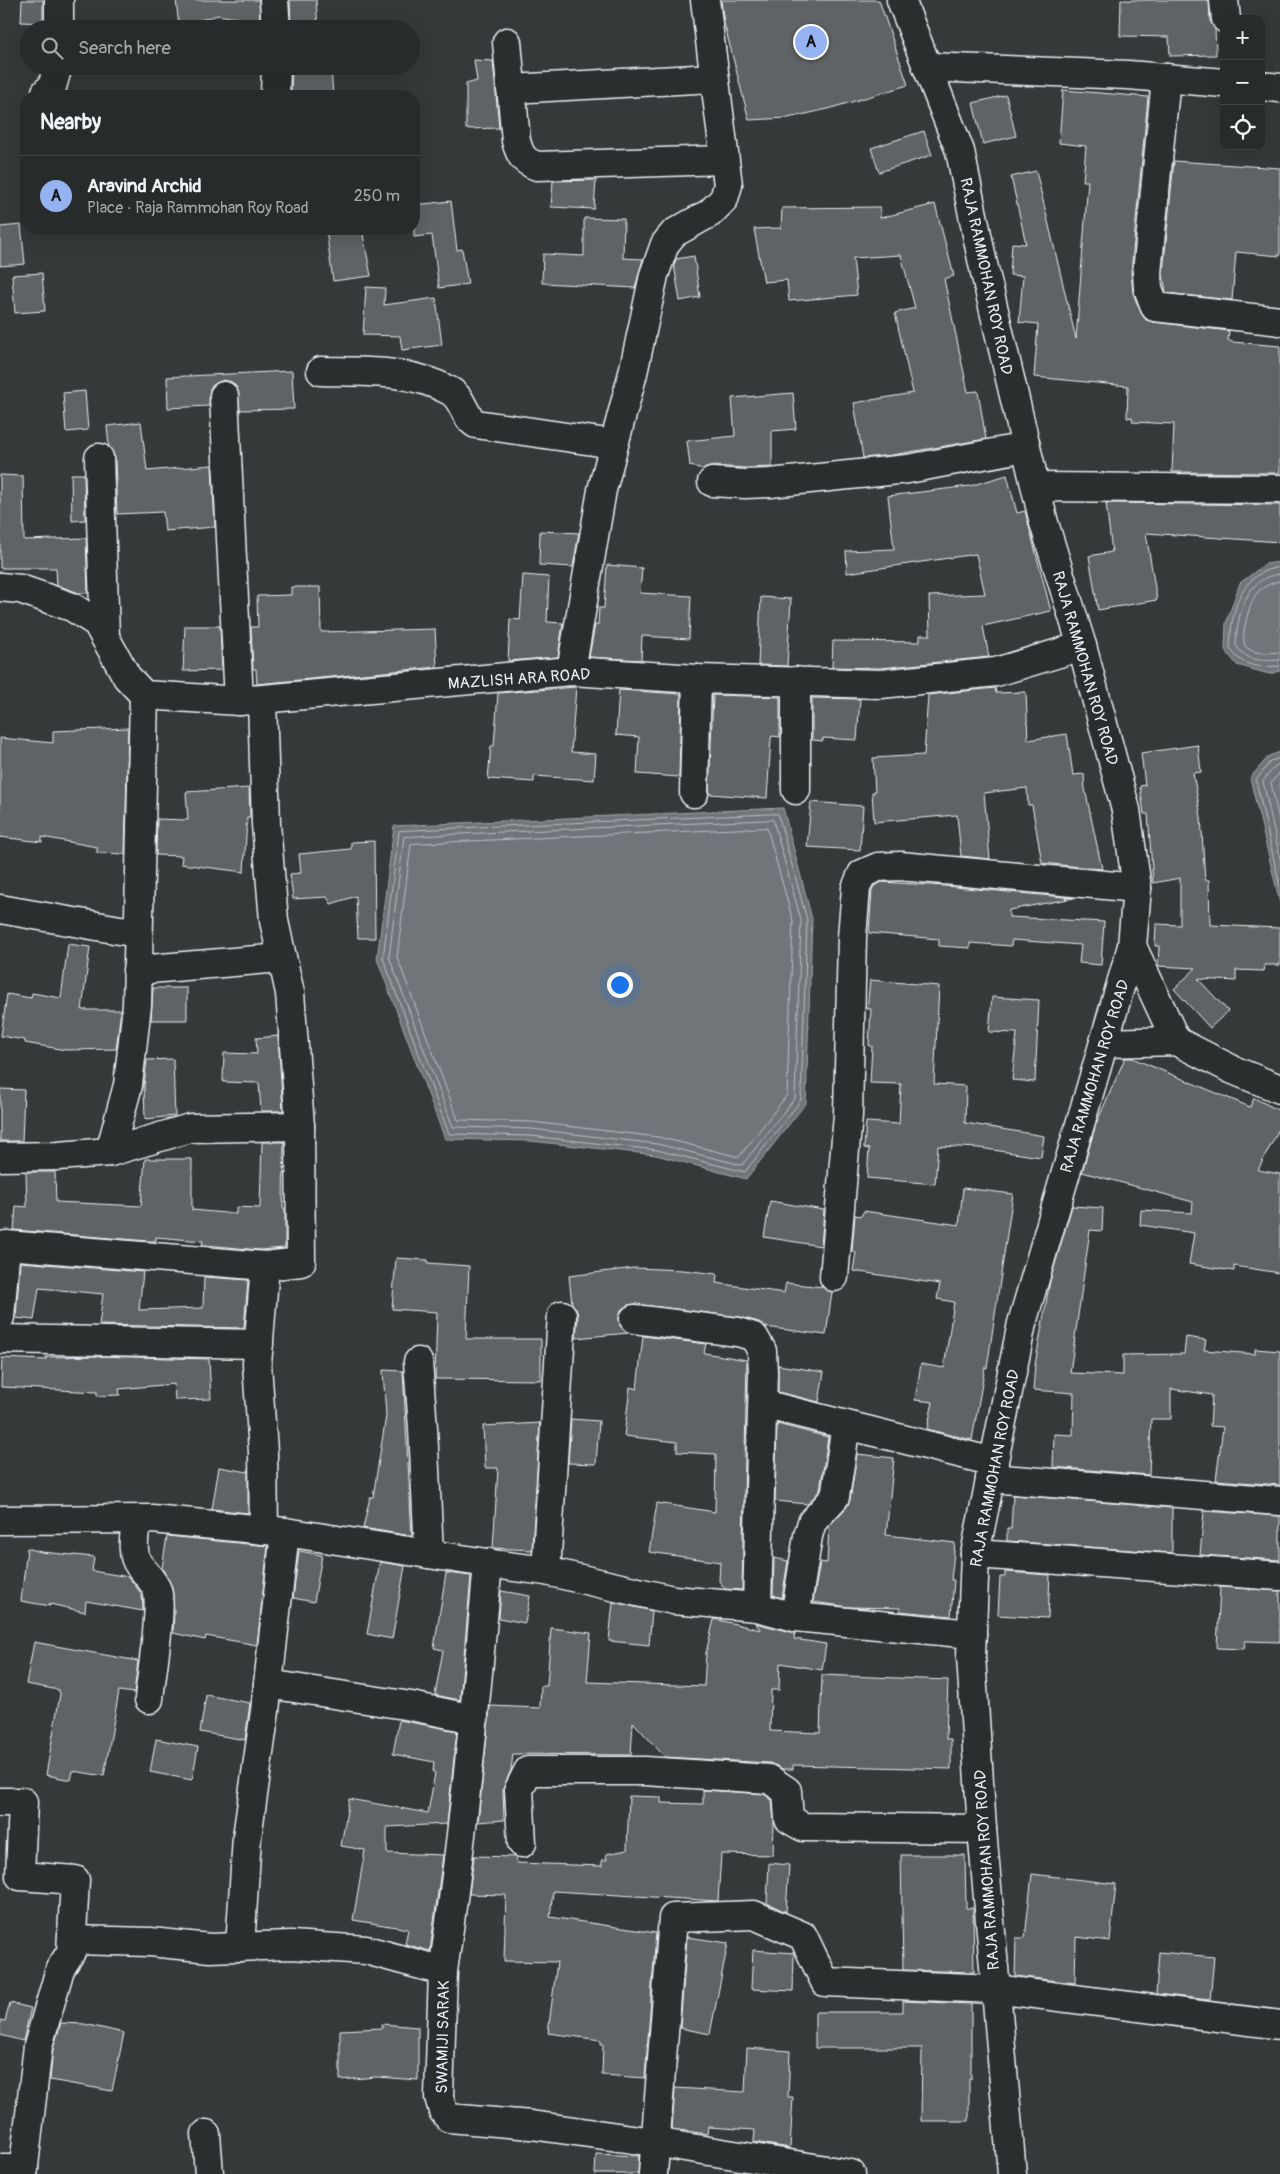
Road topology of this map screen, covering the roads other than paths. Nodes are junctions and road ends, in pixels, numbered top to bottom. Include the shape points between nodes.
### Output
1 (59, 0) edge
2 (274, 0) edge
3 (705, 0) edge
4 (901, 0) edge
5 (1224, 0) edge
6 (1226, 15) edge
7 (59, 20) edge
8 (275, 20) edge
9 (507, 42) dead end
10 (927, 67) junction
11 (56, 75) edge
12 (276, 75) edge
13 (714, 78) junction
14 (1166, 78) junction
15 (1220, 83) edge
16 (1265, 86) edge
17 (1280, 88) edge
18 (511, 89) junction
19 (50, 90) edge
20 (275, 90) edge
21 (723, 160) junction
22 (1280, 321) edge
23 (321, 371) dead end
24 (224, 396) dead end
25 (614, 444) junction
26 (1026, 447) junction
27 (99, 458) dead end
28 (712, 482) dead end
29 (1036, 487) junction
30 (1280, 489) edge
31 (0, 587) edge
32 (105, 637) junction
33 (1082, 646) junction
34 (571, 672) junction
35 (697, 679) junction
36 (796, 681) junction
37 (144, 695) junction
38 (250, 701) junction
39 (796, 790) dead end
40 (694, 793) dead end
41 (1137, 888) junction
42 (0, 908) edge
43 (137, 933) junction
44 (1132, 946) junction
45 (282, 958) junction
46 (137, 970) junction
47 (1176, 1040) junction
48 (1105, 1043) junction
49 (1280, 1088) edge
50 (300, 1126) junction
51 (110, 1152) junction
52 (0, 1157) edge
53 (265, 1266) junction
54 (834, 1276) dead end
55 (562, 1314) dead end
56 (0, 1317) edge
57 (634, 1319) dead end
58 (0, 1339) edge
59 (259, 1344) junction
60 (418, 1362) dead end
61 (762, 1404) junction
62 (846, 1425) junction
63 (992, 1470) junction
64 (1280, 1501) edge
65 (0, 1520) edge
66 (136, 1520) junction
67 (275, 1531) junction
68 (428, 1554) junction
69 (975, 1554) junction
70 (488, 1563) junction
71 (546, 1570) junction
72 (1280, 1576) edge
73 (757, 1607) junction
74 (795, 1617) junction
75 (972, 1634) junction
76 (268, 1684) junction
77 (149, 1699) dead end
78 (474, 1719) junction
79 (0, 1802) edge
80 (982, 1829) junction
81 (522, 1843) dead end
82 (72, 1940) junction
83 (240, 1947) junction
84 (443, 1971) junction
85 (996, 1988) junction
86 (1280, 2025) edge
87 (206, 2134) dead end
88 (654, 2142) junction
89 (16, 2171) edge
90 (209, 2174) edge
91 (653, 2174) edge
92 (851, 2174) edge
93 (1012, 2174) edge

1 - 7 street
2 - 8 street
3 - 13 street
4 - 10 street, RAJA RAMMOHAN ROY ROAD
5 - 6 street
9 - 18 street
10 - 14 street
10 - 26 street, RAJA RAMMOHAN ROY ROAD via 960,151
11 - 19 street
12 - 20 street
13 - 18 street
13 - 21 street
14 - 15 street
14 - 22 street via 1148,273 1148,288 1155,308
16 - 17 street
18 - 21 street via 516,141 521,156 537,166
21 - 25 street via 728,185 724,198 710,213 674,233 659,258
23 - 25 street via 409,375 451,392 460,399 470,420 476,424
24 - 38 street
25 - 34 street via 602,490
26 - 28 street via 908,469 770,483
26 - 29 street, RAJA RAMMOHAN ROY ROAD
27 - 32 street
29 - 30 street
29 - 33 street, RAJA RAMMOHAN ROY ROAD
31 - 32 street via 20,589 72,607 97,624
32 - 37 street via 127,677
33 - 36 street, MAZLISH ARA ROAD via 996,672 881,684
33 - 41 street, RAJA RAMMOHAN ROY ROAD via 1126,810
34 - 35 street, MAZLISH ARA ROAD
34 - 38 street, MAZLISH ARA ROAD
35 - 36 street, MAZLISH ARA ROAD
35 - 40 street
36 - 39 street
37 - 38 street, MAZLISH ARA ROAD
37 - 43 street
38 - 45 street via 266,824 274,921
41 - 44 street, RAJA RAMMOHAN ROY ROAD
41 - 54 street via 900,866 878,867 862,874 856,888 852,937 848,1115
42 - 43 street
43 - 46 street
44 - 47 street
44 - 48 street, RAJA RAMMOHAN ROY ROAD
45 - 46 street
45 - 50 street via 290,993
46 - 51 street via 137,1005 128,1085
47 - 48 street
47 - 49 street via 1233,1070
48 - 63 street, RAJA RAMMOHAN ROY ROAD via 1022,1323
50 - 51 street via 190,1128
50 - 53 street via 302,1262
51 - 52 street
53 - 56 street via 6,1245
53 - 59 street
55 - 71 street
57 - 61 street via 738,1332 754,1337 762,1350
58 - 59 street
59 - 67 street via 257,1364 263,1452
60 - 68 street
61 - 62 street
61 - 73 street
62 - 63 street
62 - 74 street via 835,1497 812,1522 808,1536
63 - 64 street
63 - 69 street, RAJA RAMMOHAN ROY ROAD
65 - 66 street
66 - 67 street
66 - 77 street via 134,1554 158,1591
67 - 68 street
67 - 76 street
68 - 70 street
69 - 72 street
69 - 75 street, RAJA RAMMOHAN ROY ROAD
70 - 71 street
70 - 78 street
71 - 73 street via 673,1600
73 - 74 street
74 - 75 street
75 - 80 street, RAJA RAMMOHAN ROY ROAD
76 - 78 street
76 - 83 street via 247,1837
78 - 84 street via 458,1870
79 - 82 street via 23,1802 20,1876 76,1880
80 - 81 street via 803,1827 789,1818 786,1791 769,1779 645,1771 528,1771 519,1789
80 - 85 street, RAJA RAMMOHAN ROY ROAD
82 - 83 street, SWAMIJI SARAK
82 - 89 street via 71,1952 60,1968 38,2046
83 - 84 street, SWAMIJI SARAK via 291,1945 366,1950
84 - 88 street, SWAMIJI SARAK via 439,2097 449,2118 531,2125
85 - 86 street
85 - 88 street via 825,1982 803,1936 754,1915 673,1918
85 - 93 street, RAJA RAMMOHAN ROY ROAD
87 - 90 street
88 - 91 street
88 - 92 street, SWAMIJI SARAK

